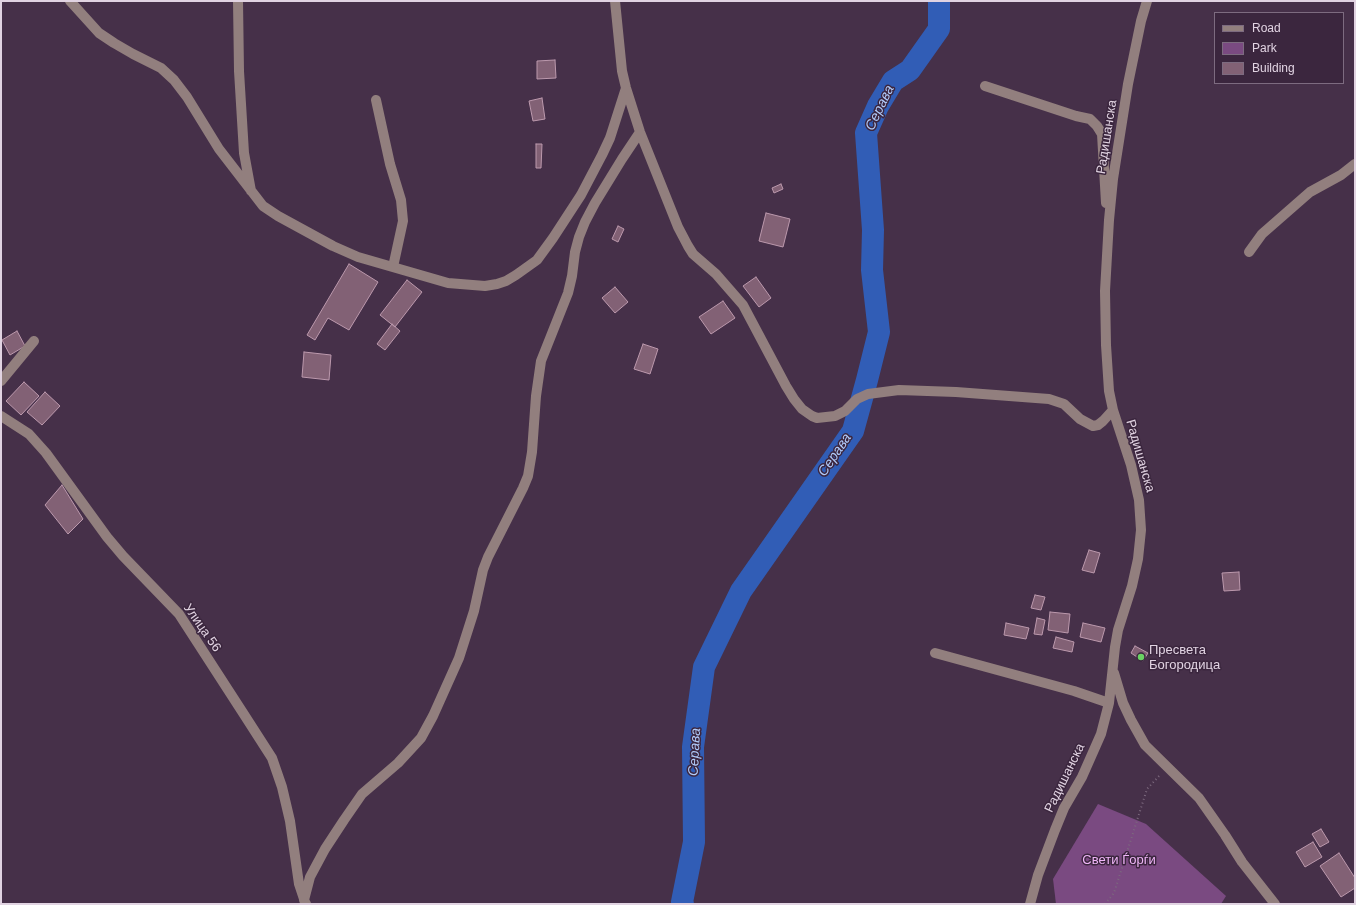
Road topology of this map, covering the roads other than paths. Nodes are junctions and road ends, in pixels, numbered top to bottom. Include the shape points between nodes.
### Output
1 (70, 1) edge
2 (238, 1) edge
3 (615, 1) edge
4 (1147, 1) edge
5 (985, 86) dead end
6 (626, 88) junction
7 (376, 100) dead end
8 (640, 132) junction
9 (1355, 164) edge
10 (252, 192) junction
11 (1109, 220) junction
12 (1249, 252) dead end
13 (393, 267) junction
14 (34, 341) dead end
15 (1, 381) edge
16 (1113, 410) junction
17 (1, 416) edge
18 (935, 653) dead end
19 (1113, 670) junction
20 (1109, 703) junction
21 (305, 903) edge
22 (1030, 904) edge
23 (1275, 904) edge

1 - 10 street via 99,32 133,54 162,68 174,80 219,149
2 - 10 street via 244,153
3 - 6 street
4 - 11 street, Радишанска via 1128,84
5 - 11 street via 1090,119 1097,126 1102,134
6 - 8 street
6 - 13 street via 602,155 581,195 537,260 506,281 485,286 448,284
7 - 13 street via 401,200 403,221
8 - 16 street via 688,246 743,305 794,398 802,409 812,416 835,416 868,394 899,390 1049,399 1064,404 1092,426 1098,425
8 - 21 street via 594,203 579,237 568,293 541,361 528,476 483,570 474,611 459,658 421,738 398,764 362,794 316,864 310,877
9 - 12 street via 1310,192 1262,234
10 - 13 street via 263,206 332,246
11 - 16 street, Радишанска via 1106,337 1109,391
14 - 15 street
16 - 19 street, Радишанска via 1133,472 1139,500 1141,530 1132,586 1118,630
17 - 21 street, Улица 56 via 29,434 46,453 107,537 179,614 272,758 290,821 299,884
18 - 20 street
19 - 20 street, Радишанска
19 - 23 street via 1123,702 1145,745 1199,798 1242,862
20 - 22 street, Радишанска via 1101,734 1049,844

